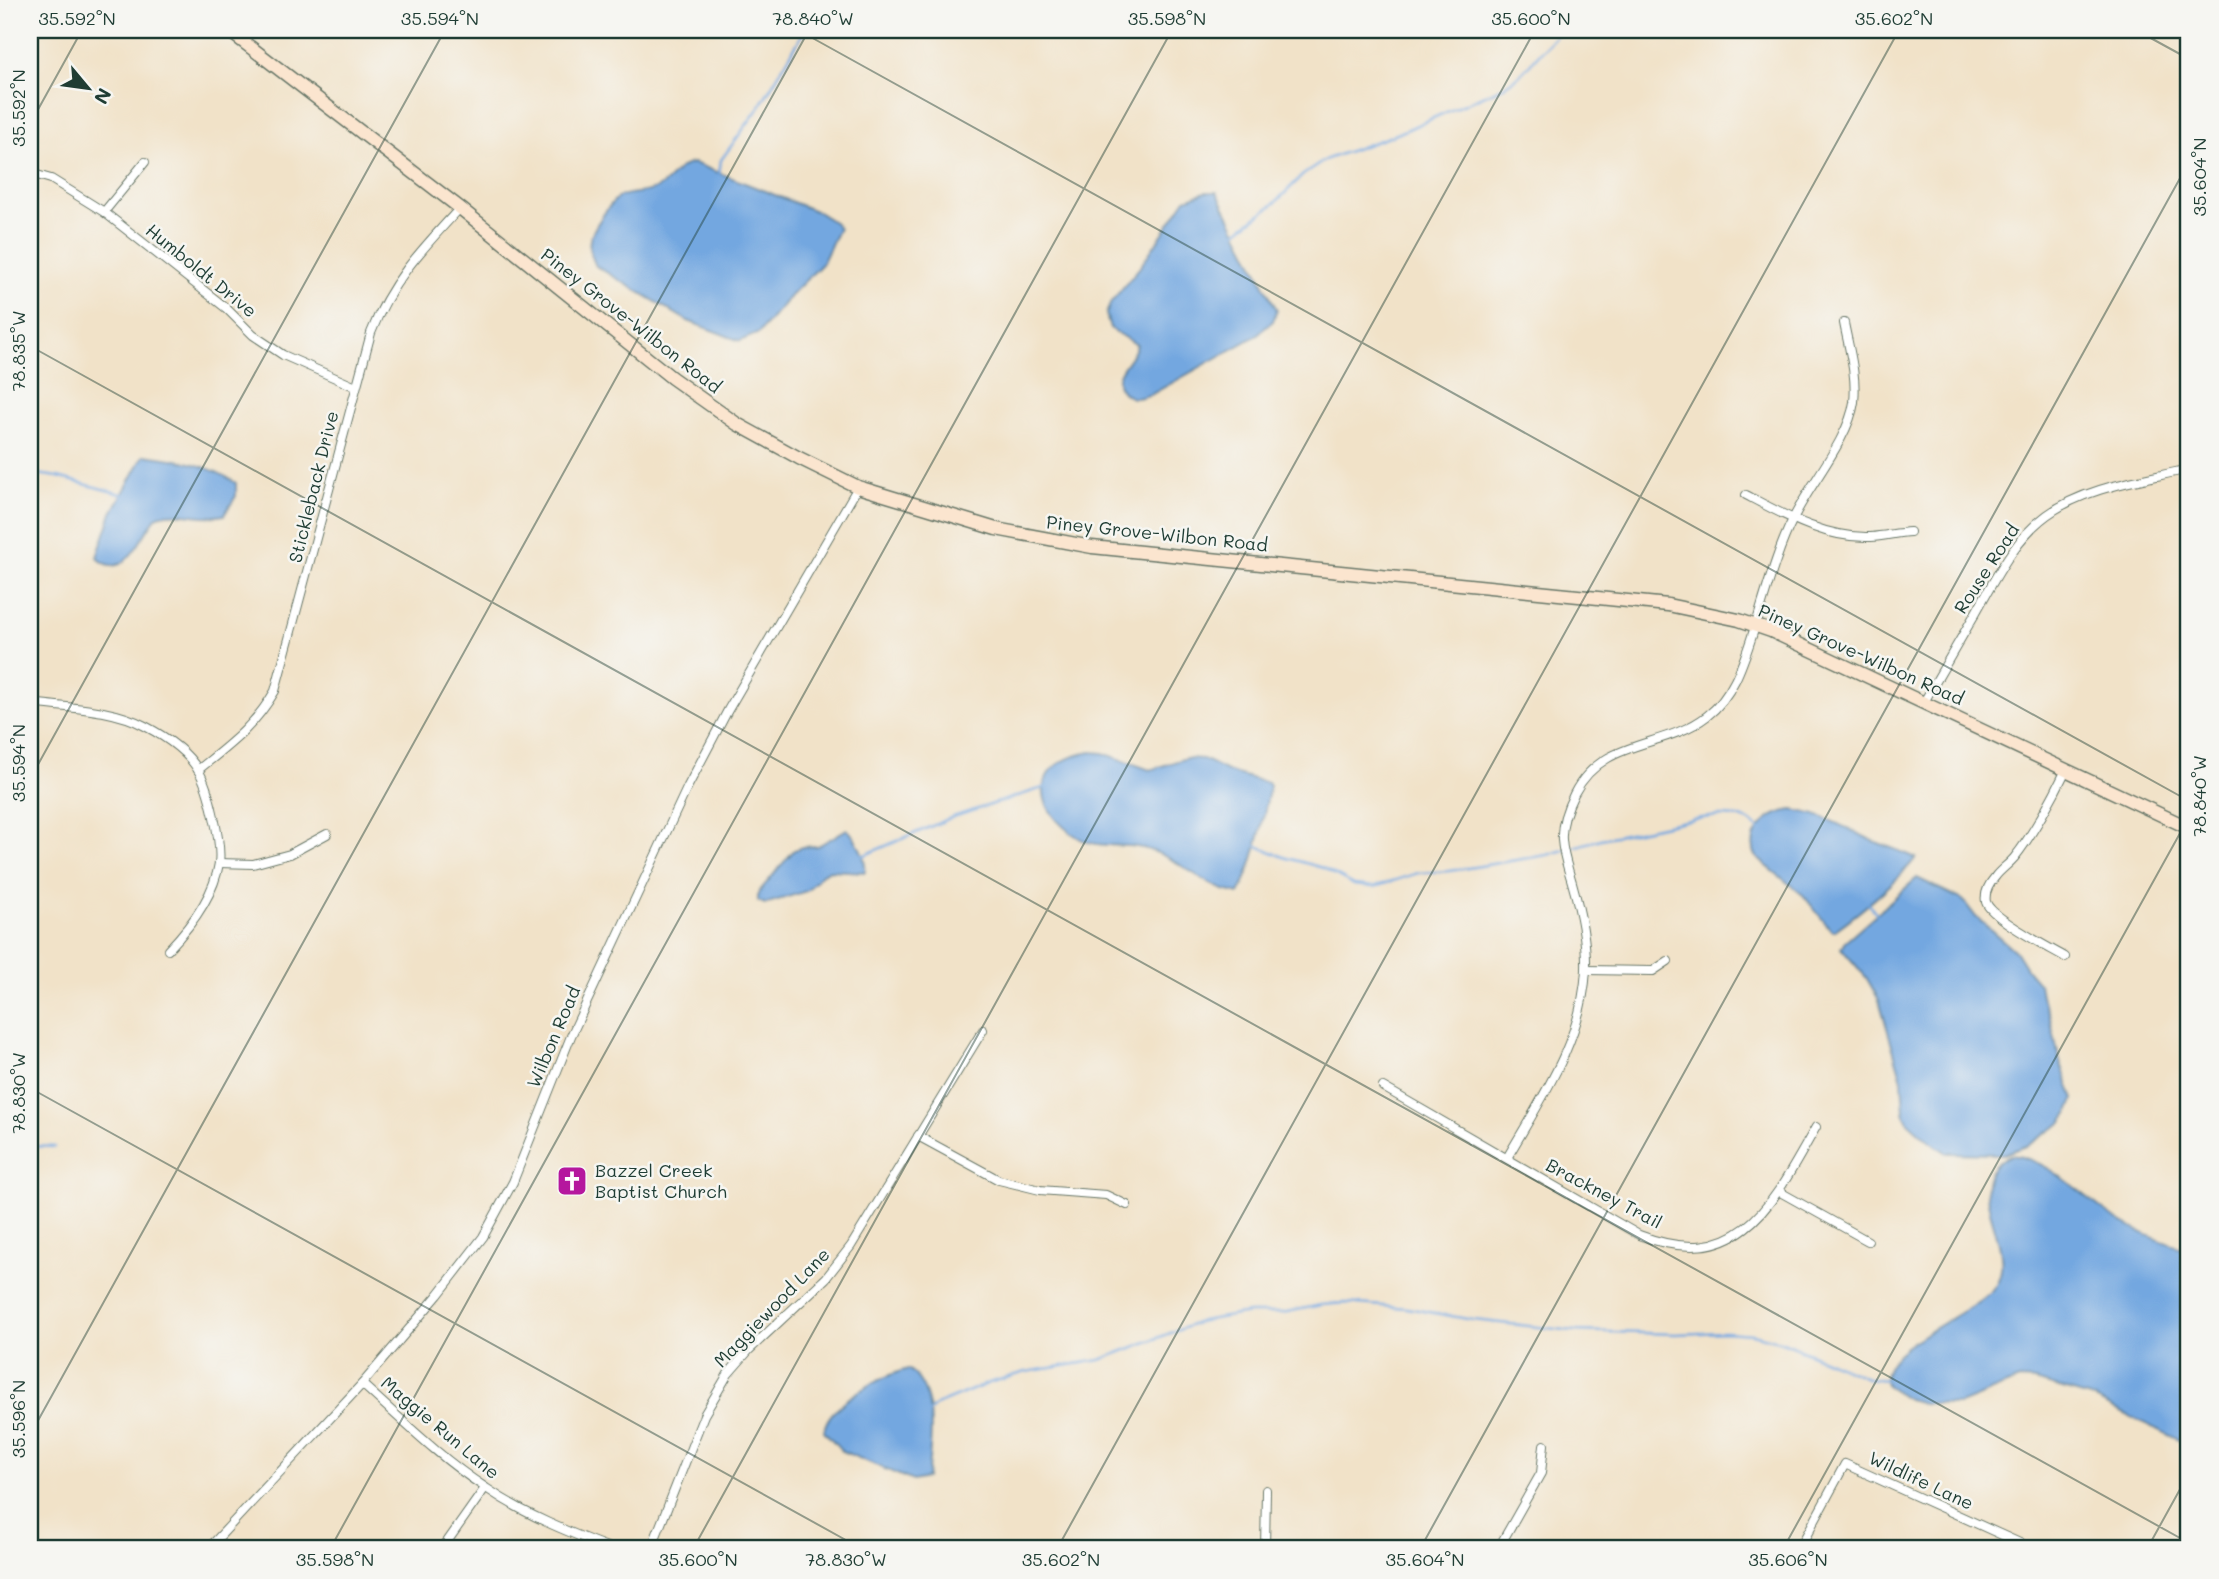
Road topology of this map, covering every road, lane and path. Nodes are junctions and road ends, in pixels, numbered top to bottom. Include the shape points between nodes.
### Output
1 (228, 30) edge
2 (145, 162) dead end
3 (30, 173) edge
4 (460, 208) junction
5 (104, 212) junction
6 (1844, 323) dead end
7 (356, 387) junction
8 (2189, 469) edge
9 (858, 486) junction
10 (1746, 495) dead end
11 (1792, 520) junction
12 (1910, 532) dead end
13 (1755, 625) junction
14 (1924, 702) junction
15 (30, 703) edge
16 (2066, 769) junction
17 (198, 770) junction
18 (2189, 828) edge
19 (327, 834) dead end
20 (219, 863) junction
21 (168, 950) dead end
22 (2065, 957) dead end
23 (1668, 961) dead end
24 (1586, 970) junction
25 (983, 1030) dead end
26 (1383, 1087) dead end
27 (1816, 1127) dead end
28 (918, 1136) junction
29 (1507, 1158) junction
30 (1780, 1192) junction
31 (1127, 1205) dead end
32 (1868, 1241) dead end
33 (362, 1384) junction
34 (1544, 1445) dead end
35 (485, 1488) junction
36 (1266, 1490) dead end
37 (208, 1549) edge
38 (442, 1549) edge
39 (612, 1549) edge
40 (651, 1549) edge
41 (1265, 1549) edge
42 (1498, 1549) edge
43 (1799, 1549) edge
44 (2033, 1549) edge

1 - 4 street, Piney Grove-Wilbon Road
2 - 5 street
3 - 5 street, Humboldt Drive via 51,179
4 - 7 street, Stickleback Drive via 411,262 380,311
4 - 9 street, Piney Grove-Wilbon Road via 672,378 737,424
5 - 7 street, Humboldt Drive via 226,308 253,335 283,355
6 - 11 street via 1854,372 1854,403 1840,438
7 - 17 street, Stickleback Drive via 275,691 254,722
8 - 14 street, Rouse Road via 2096,492 2044,518 2015,548 1996,577
9 - 13 street, Piney Grove-Wilbon Road via 996,529 1092,547 1668,605
9 - 33 street, Wilbon Road via 688,786 593,986 495,1218
10 - 11 street
11 - 12 street via 1857,536
11 - 13 street
13 - 14 street, Piney Grove-Wilbon Road
13 - 24 street via 1736,678 1709,715 1612,755 1591,770 1574,793 1562,839 1583,928
14 - 16 street, Piney Grove-Wilbon Road
15 - 17 street via 111,714 143,724 171,741
16 - 18 street, Piney Grove-Wilbon Road
16 - 22 street via 2014,858 1986,892 1986,903 1994,913
17 - 20 street via 215,821
19 - 20 street via 290,854 253,864
20 - 21 street via 193,921
23 - 24 street via 1653,971
24 - 29 street via 1572,1040
25 - 28 street, Maggiewood Lane
26 - 29 street, Brackney Trail
27 - 30 street, Brackney Trail
28 - 31 street via 999,1180 1040,1190 1106,1195
28 - 40 street, Maggiewood Lane via 839,1262 728,1374 704,1415
29 - 30 street, Brackney Trail via 1639,1235 1669,1245 1696,1246 1735,1234 1756,1221
30 - 32 street
33 - 35 street, Maggie Run Lane
33 - 37 street, Wilbon Road
34 - 42 street via 1541,1473
35 - 38 street
35 - 39 street, Maggie Run Lane via 532,1516
36 - 41 street
43 - 44 street, Wildlife Lane via 1845,1464

